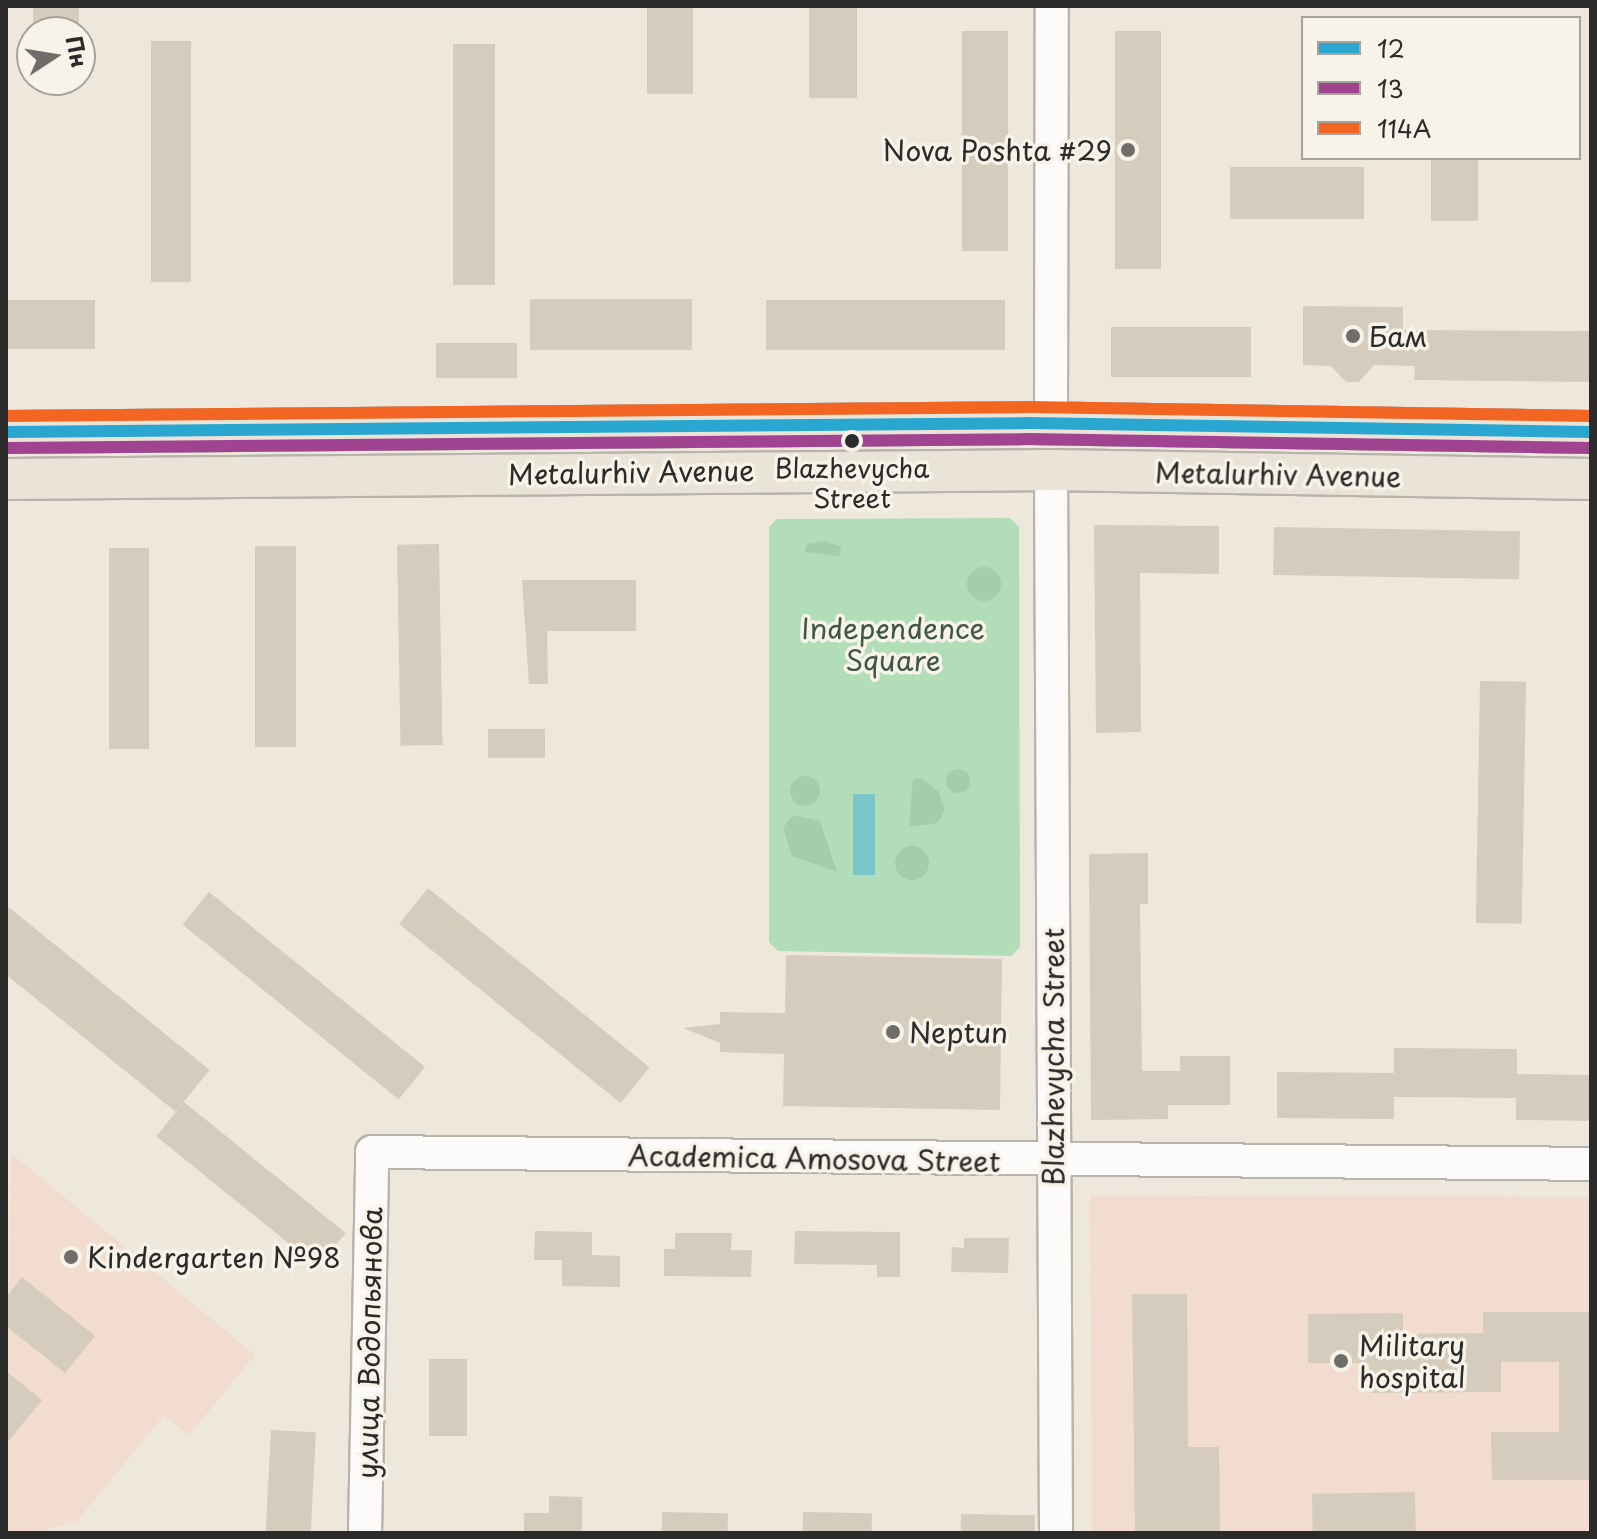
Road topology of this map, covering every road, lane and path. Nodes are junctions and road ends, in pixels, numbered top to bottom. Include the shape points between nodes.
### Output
1 (1052, 6) edge
2 (1051, 423) junction
3 (6, 432) edge
4 (1591, 432) edge
5 (1051, 470) junction
6 (6, 479) edge
7 (1591, 479) edge
8 (372, 1152) joint
9 (1053, 1162) junction
10 (1591, 1164) edge
11 (365, 1533) edge
12 (1056, 1533) edge

1 - 2 street, Blazhevycha Street
2 - 3 main road, Metalurhiv Avenue
2 - 4 main road, Metalurhiv Avenue
2 - 5 main road, Blazhevycha Street
5 - 6 main road, Metalurhiv Avenue
5 - 7 main road, Metalurhiv Avenue
5 - 9 street, Blazhevycha Street
8 - 9 street, Academica Amosova Street
8 - 11 street, улица Водопьянова
9 - 10 street, Academica Amosova Street
9 - 12 street, Blazhevycha Street

